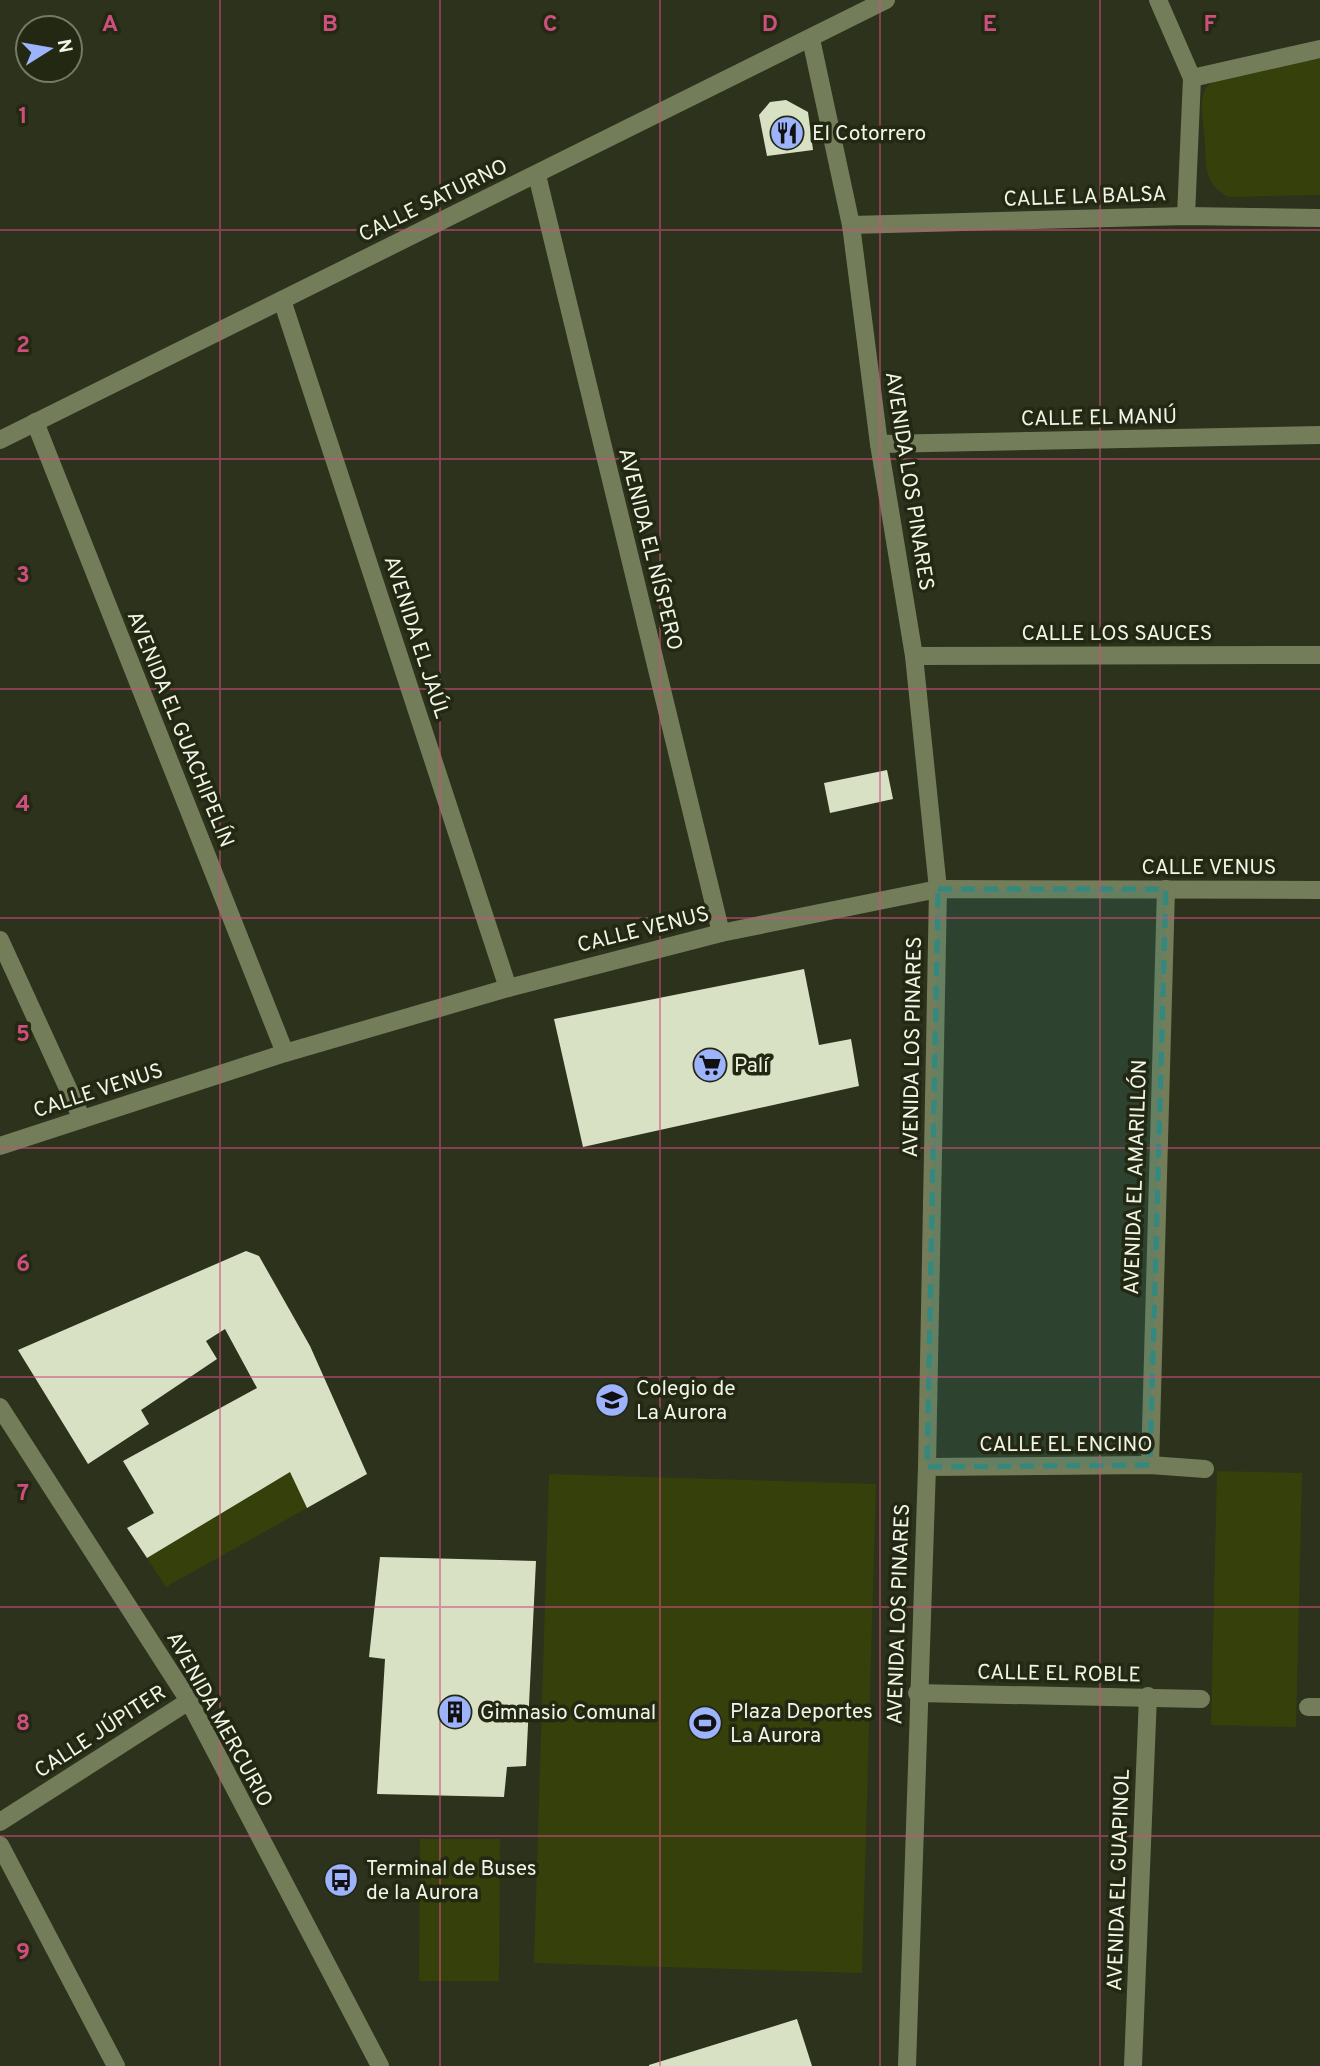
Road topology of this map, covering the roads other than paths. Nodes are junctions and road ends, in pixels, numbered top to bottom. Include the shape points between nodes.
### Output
1 (886, 0) edge
2 (1158, 0) edge
3 (811, 39) junction
4 (1320, 49) edge
5 (1192, 78) junction
6 (537, 175) junction
7 (1186, 216) junction
8 (1320, 218) edge
9 (851, 225) junction
10 (282, 300) junction
11 (35, 422) junction
12 (1320, 435) edge
13 (0, 440) edge
14 (879, 444) junction
15 (1320, 654) edge
16 (914, 656) junction
17 (938, 889) junction
18 (1166, 889) junction
19 (1320, 890) edge
20 (721, 933) junction
21 (0, 940) edge
22 (508, 988) junction
23 (285, 1053) junction
24 (82, 1119) junction
25 (0, 1146) edge
26 (0, 1407) edge
27 (1150, 1465) junction
28 (927, 1467) junction
29 (1205, 1469) dead end
30 (917, 1693) junction
31 (1148, 1696) junction
32 (1201, 1699) dead end
33 (189, 1701) junction
34 (0, 1822) edge
35 (0, 1845) edge
36 (116, 2066) edge
37 (380, 2066) edge
38 (907, 2066) edge
39 (1133, 2066) edge

1 - 3 street, CALLE SATURNO
2 - 5 street
3 - 6 street, CALLE SATURNO
3 - 9 street, AVENIDA LOS PINARES
4 - 5 street
5 - 7 street
6 - 10 street, CALLE SATURNO
6 - 20 street, AVENIDA EL NÍSPERO
7 - 8 street, CALLE LA BALSA
7 - 9 street, CALLE LA BALSA
9 - 14 street, AVENIDA LOS PINARES
10 - 11 street, CALLE SATURNO
10 - 22 street, AVENIDA EL JAÚL
11 - 13 street, CALLE SATURNO
11 - 23 street, AVENIDA EL GUACHIPELÍN
12 - 14 street, CALLE EL MANÚ
14 - 16 street, AVENIDA LOS PINARES
15 - 16 street, CALLE LOS SAUCES
16 - 17 street, AVENIDA LOS PINARES
17 - 18 street, CALLE VENUS
17 - 20 street, CALLE VENUS
17 - 28 street, AVENIDA LOS PINARES
18 - 19 street, CALLE VENUS
18 - 27 street, AVENIDA EL AMARILLÓN
20 - 22 street, CALLE VENUS
21 - 24 street
22 - 23 street, CALLE VENUS
23 - 24 street, CALLE VENUS
24 - 25 street, CALLE VENUS
26 - 33 street, AVENIDA MERCURIO
27 - 28 street, CALLE EL ENCINO
27 - 29 street, CALLE EL ENCINO
28 - 30 street, AVENIDA LOS PINARES
30 - 31 street, CALLE EL ROBLE
30 - 38 street, AVENIDA LOS PINARES
31 - 32 street, CALLE EL ROBLE
31 - 39 street, AVENIDA EL GUAPINOL
33 - 34 street, CALLE JÚPITER
33 - 37 street, AVENIDA MERCURIO
35 - 36 street

